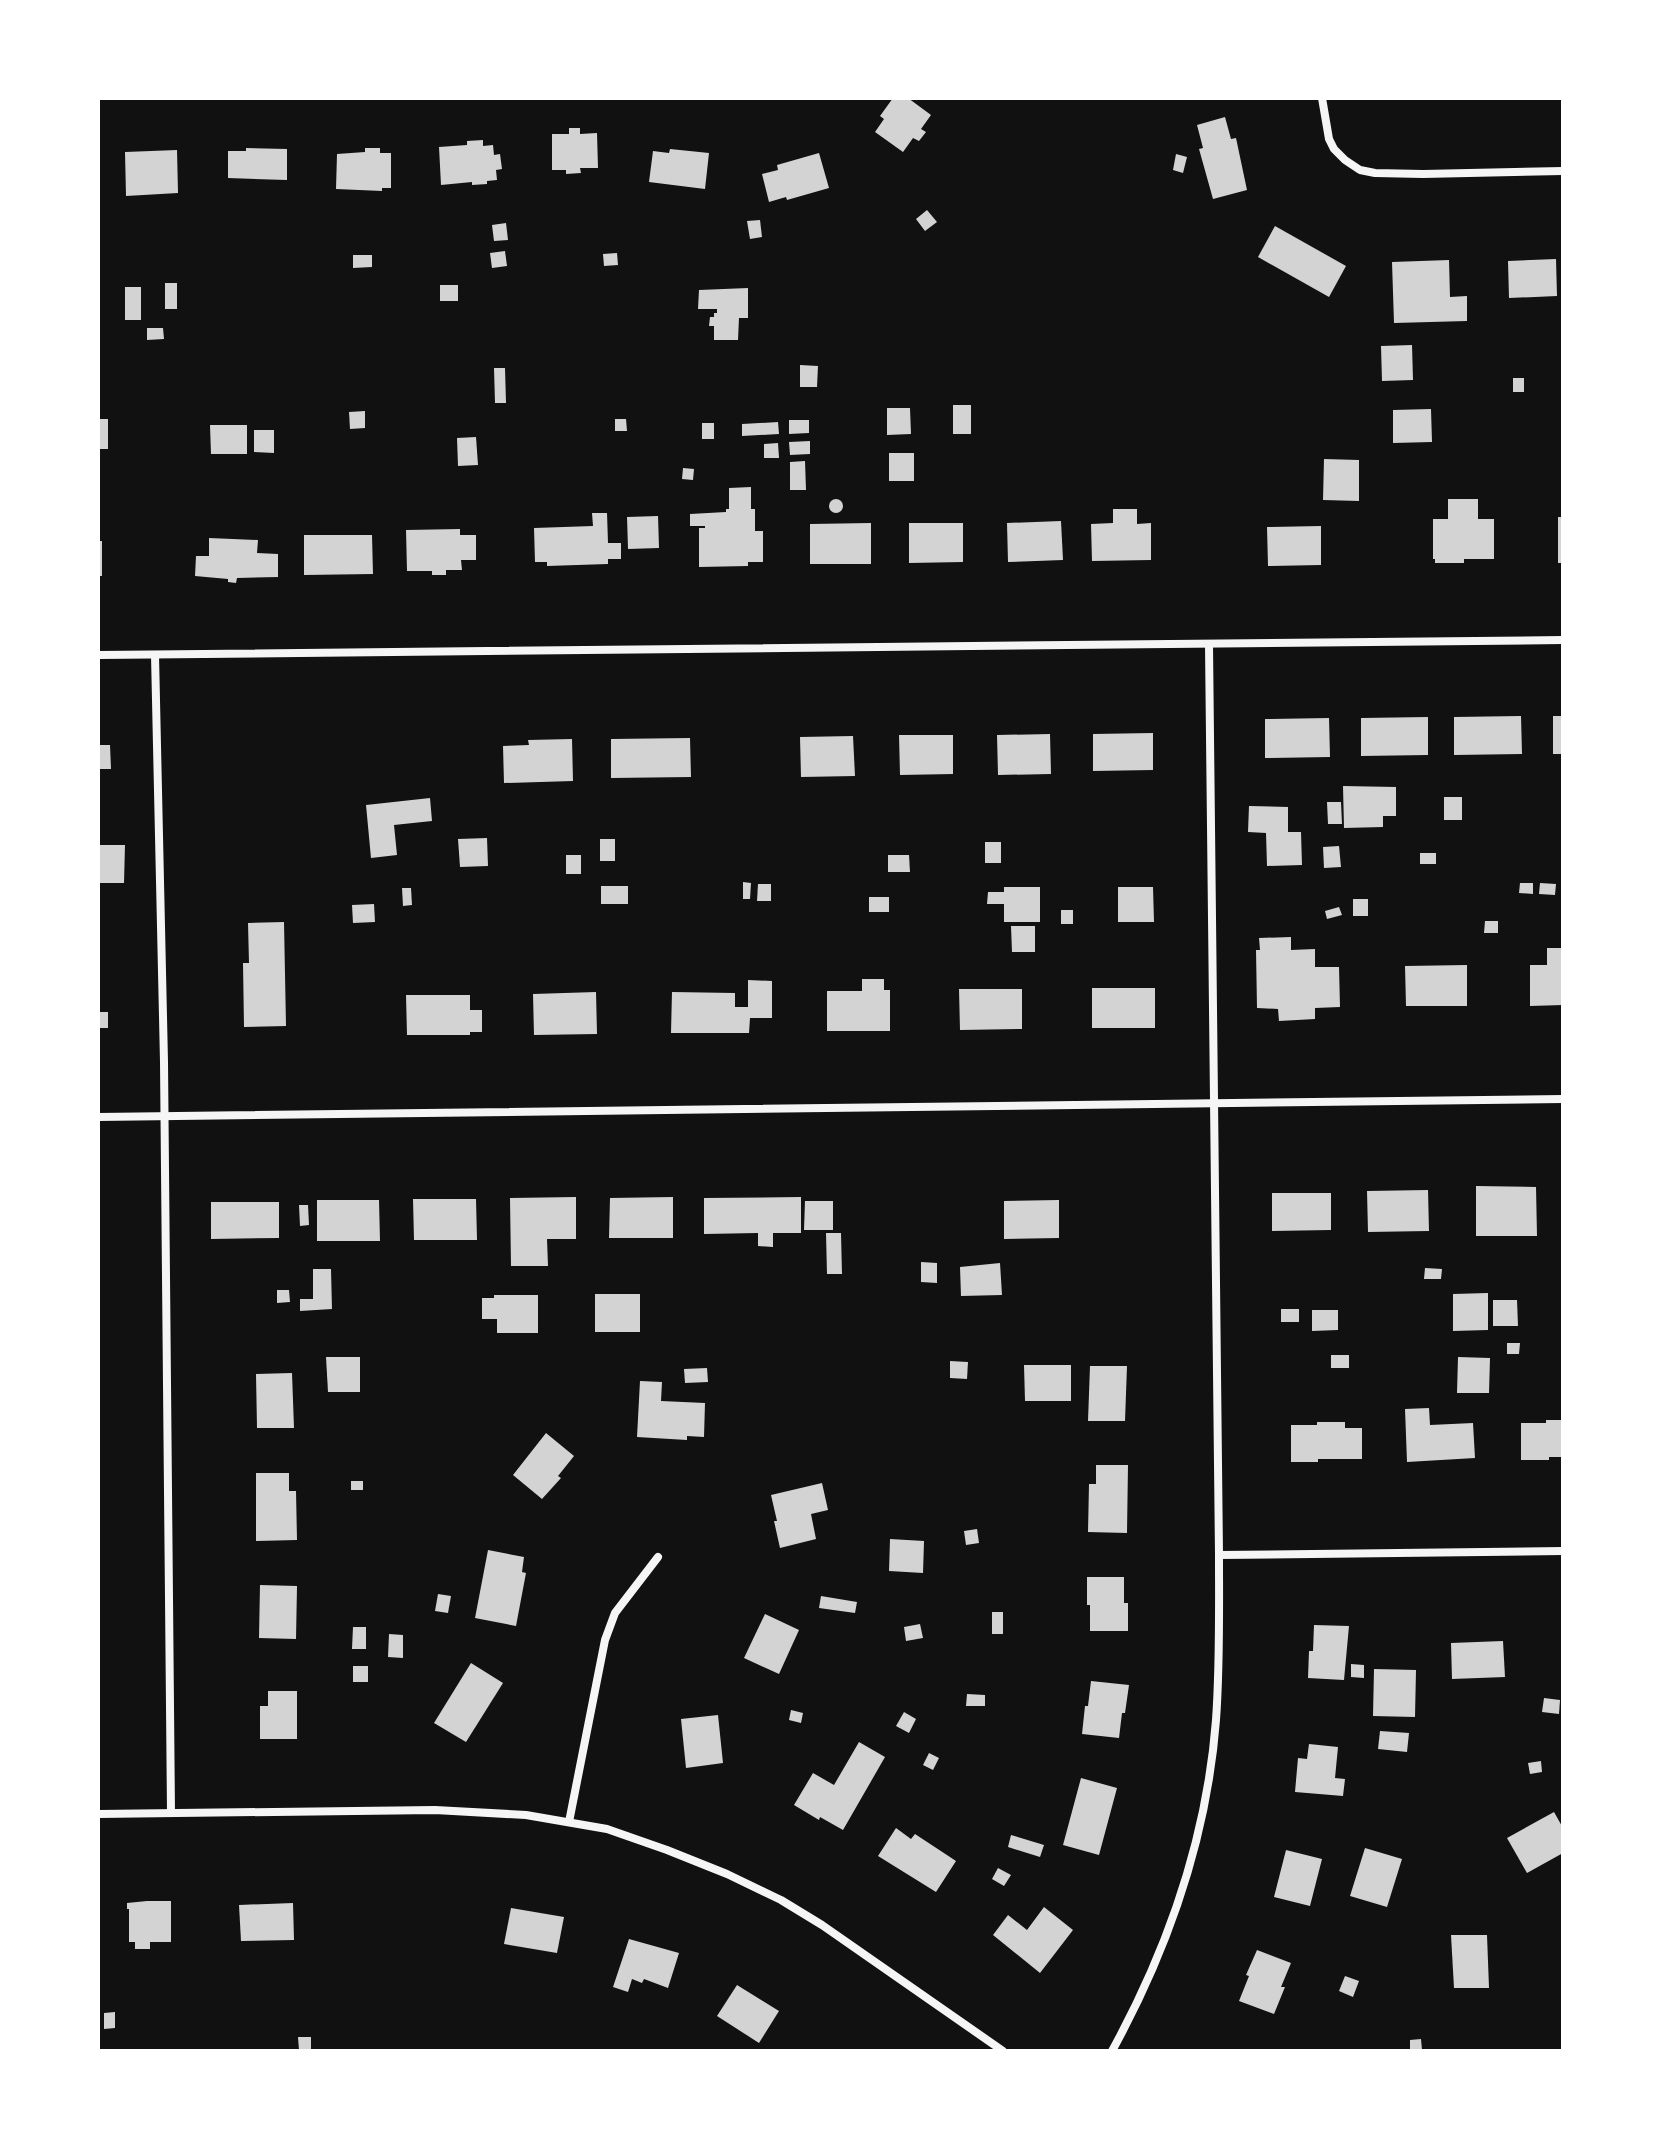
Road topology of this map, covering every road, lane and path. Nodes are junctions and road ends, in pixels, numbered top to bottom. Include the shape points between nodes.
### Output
1 (1322, 98) edge
2 (1563, 171) edge
3 (1563, 640) edge
4 (1209, 645) junction
5 (98, 655) edge
6 (155, 655) junction
7 (1563, 1099) edge
8 (1214, 1103) junction
9 (163, 1116) junction
10 (98, 1117) edge
11 (1563, 1551) edge
12 (1219, 1555) junction
13 (658, 1557) dead end
14 (171, 1813) junction
15 (98, 1814) edge
16 (569, 1822) junction
17 (1003, 2051) edge
18 (1112, 2051) edge

1 - 2 street via 1334,149 1360,170
3 - 4 street
4 - 6 street
4 - 8 street
5 - 6 street
6 - 9 street
7 - 8 street
8 - 9 street
8 - 12 street
9 - 10 street
9 - 14 street
11 - 12 street
12 - 18 street via 1217,1710 1204,1804 1174,1915
13 - 16 street via 615,1613 605,1640
14 - 15 street
14 - 16 street via 435,1810
16 - 17 street via 667,1850 781,1900

